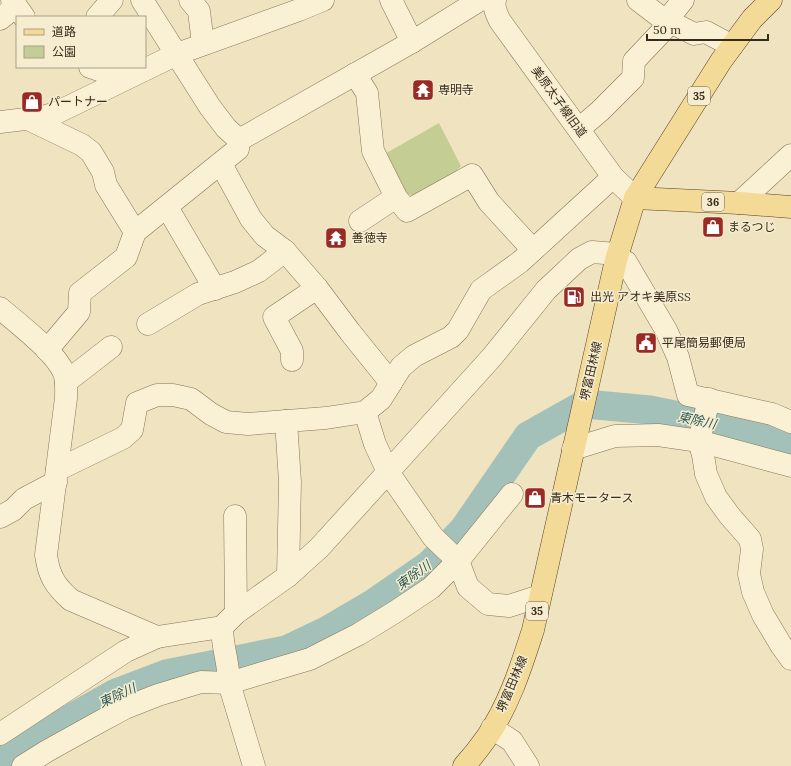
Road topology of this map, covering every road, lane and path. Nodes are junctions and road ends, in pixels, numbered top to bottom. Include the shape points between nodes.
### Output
1 (112, 0) edge
2 (142, 0) edge
3 (190, 0) edge
4 (323, 0) edge
5 (391, 0) edge
6 (638, 0) edge
7 (683, 0) edge
8 (771, 0) edge
9 (489, 1) edge
10 (98, 16) edge
11 (669, 21) junction
12 (412, 42) junction
13 (203, 44) junction
14 (732, 46) junction
15 (176, 54) junction
16 (93, 68) edge
17 (355, 74) junction
18 (124, 79) junction
19 (28, 119) junction
20 (0, 122) edge
21 (579, 129) junction
22 (239, 140) junction
23 (791, 155) edge
24 (221, 164) junction
25 (613, 177) junction
26 (396, 196) junction
27 (635, 198) junction
28 (739, 203) junction
29 (167, 207) junction
30 (791, 207) edge
31 (360, 221) dead end
32 (135, 232) junction
33 (534, 250) junction
34 (285, 251) junction
35 (616, 257) junction
36 (317, 288) junction
37 (215, 289) junction
38 (0, 308) edge
39 (148, 324) dead end
40 (111, 347) dead end
41 (47, 350) junction
42 (292, 360) dead end
43 (66, 382) junction
44 (391, 383) junction
45 (709, 399) junction
46 (365, 412) junction
47 (791, 422) edge
48 (286, 427) junction
49 (243, 436) dead end
50 (699, 441) junction
51 (574, 446) junction
52 (791, 466) edge
53 (388, 472) junction
54 (56, 476) junction
55 (512, 494) dead end
56 (235, 516) dead end
57 (0, 517) edge
58 (457, 561) junction
59 (288, 576) junction
60 (540, 596) junction
61 (226, 626) junction
62 (157, 636) junction
63 (791, 658) edge
64 (229, 677) junction
65 (492, 728) junction
66 (0, 734) edge
67 (23, 766) edge
68 (254, 766) edge
69 (464, 766) edge
70 (528, 766) edge

1 - 10 street
2 - 15 street
3 - 13 street via 199,11
4 - 13 street
5 - 12 street
6 - 11 street
7 - 11 street
8 - 14 main road, 堺富田林線 / 35 via 752,19
9 - 12 street
9 - 21 street, 美原太子線旧道 via 500,21
11 - 14 street via 694,34 706,32
11 - 21 street via 634,61 633,78
12 - 17 street
13 - 15 street
14 - 27 main road, 堺富田林線 / 35
15 - 18 street
15 - 22 street via 210,108
16 - 18 street
17 - 22 street
17 - 26 street via 367,93 373,151
18 - 19 street via 56,113
19 - 20 street
19 - 32 street via 92,152 103,172 106,185
21 - 25 street, 美原太子線旧道
22 - 24 street via 238,149
23 - 28 street
24 - 29 street
24 - 34 street via 252,219 265,236
25 - 27 street, 美原太子線旧道
25 - 33 street
26 - 31 street
26 - 33 street via 407,211 472,175 489,202
27 - 28 main road, 36
27 - 35 main road, 堺富田林線 / 35
28 - 30 main road, 36
29 - 32 street
29 - 37 street
32 - 41 street via 126,257 80,293 79,312
33 - 44 street via 481,290 458,330 451,337 414,356 401,367
34 - 36 street
34 - 37 street via 259,270
35 - 45 street via 626,262 666,330 678,357 688,395
35 - 51 main road, 堺富田林線 / 35
35 - 53 street via 592,252 578,259 546,290 492,357
36 - 42 street via 274,317 292,351
36 - 44 street
37 - 39 street via 198,294
38 - 41 street
40 - 43 street
41 - 43 street via 63,372
43 - 54 street
44 - 46 street via 381,399
45 - 47 street via 772,414
45 - 50 street
46 - 48 street
46 - 53 street via 375,444
48 - 49 street
48 - 54 street via 226,422 191,399 156,395 137,403 132,430 123,438
48 - 59 street via 290,482
50 - 51 street via 658,435 615,436
50 - 52 street
50 - 63 street via 706,474 716,496 750,539 752,548 749,574 753,592 763,615
51 - 60 main road, 堺富田林線 / 35
53 - 58 street via 434,537
53 - 59 street via 319,548
54 - 57 street via 13,510
54 - 62 street via 46,555 52,579 71,600
55 - 58 street
56 - 61 street
58 - 60 street via 468,587 488,604 508,606
58 - 64 street via 430,588 359,634 310,659
59 - 61 street
60 - 65 main road, 堺富田林線 / 35 via 520,672
61 - 62 street
61 - 64 street
62 - 66 street via 126,651
64 - 67 street via 201,682 125,708
64 - 68 street
65 - 69 main road, 堺富田林線 / 35
65 - 70 street via 512,741

